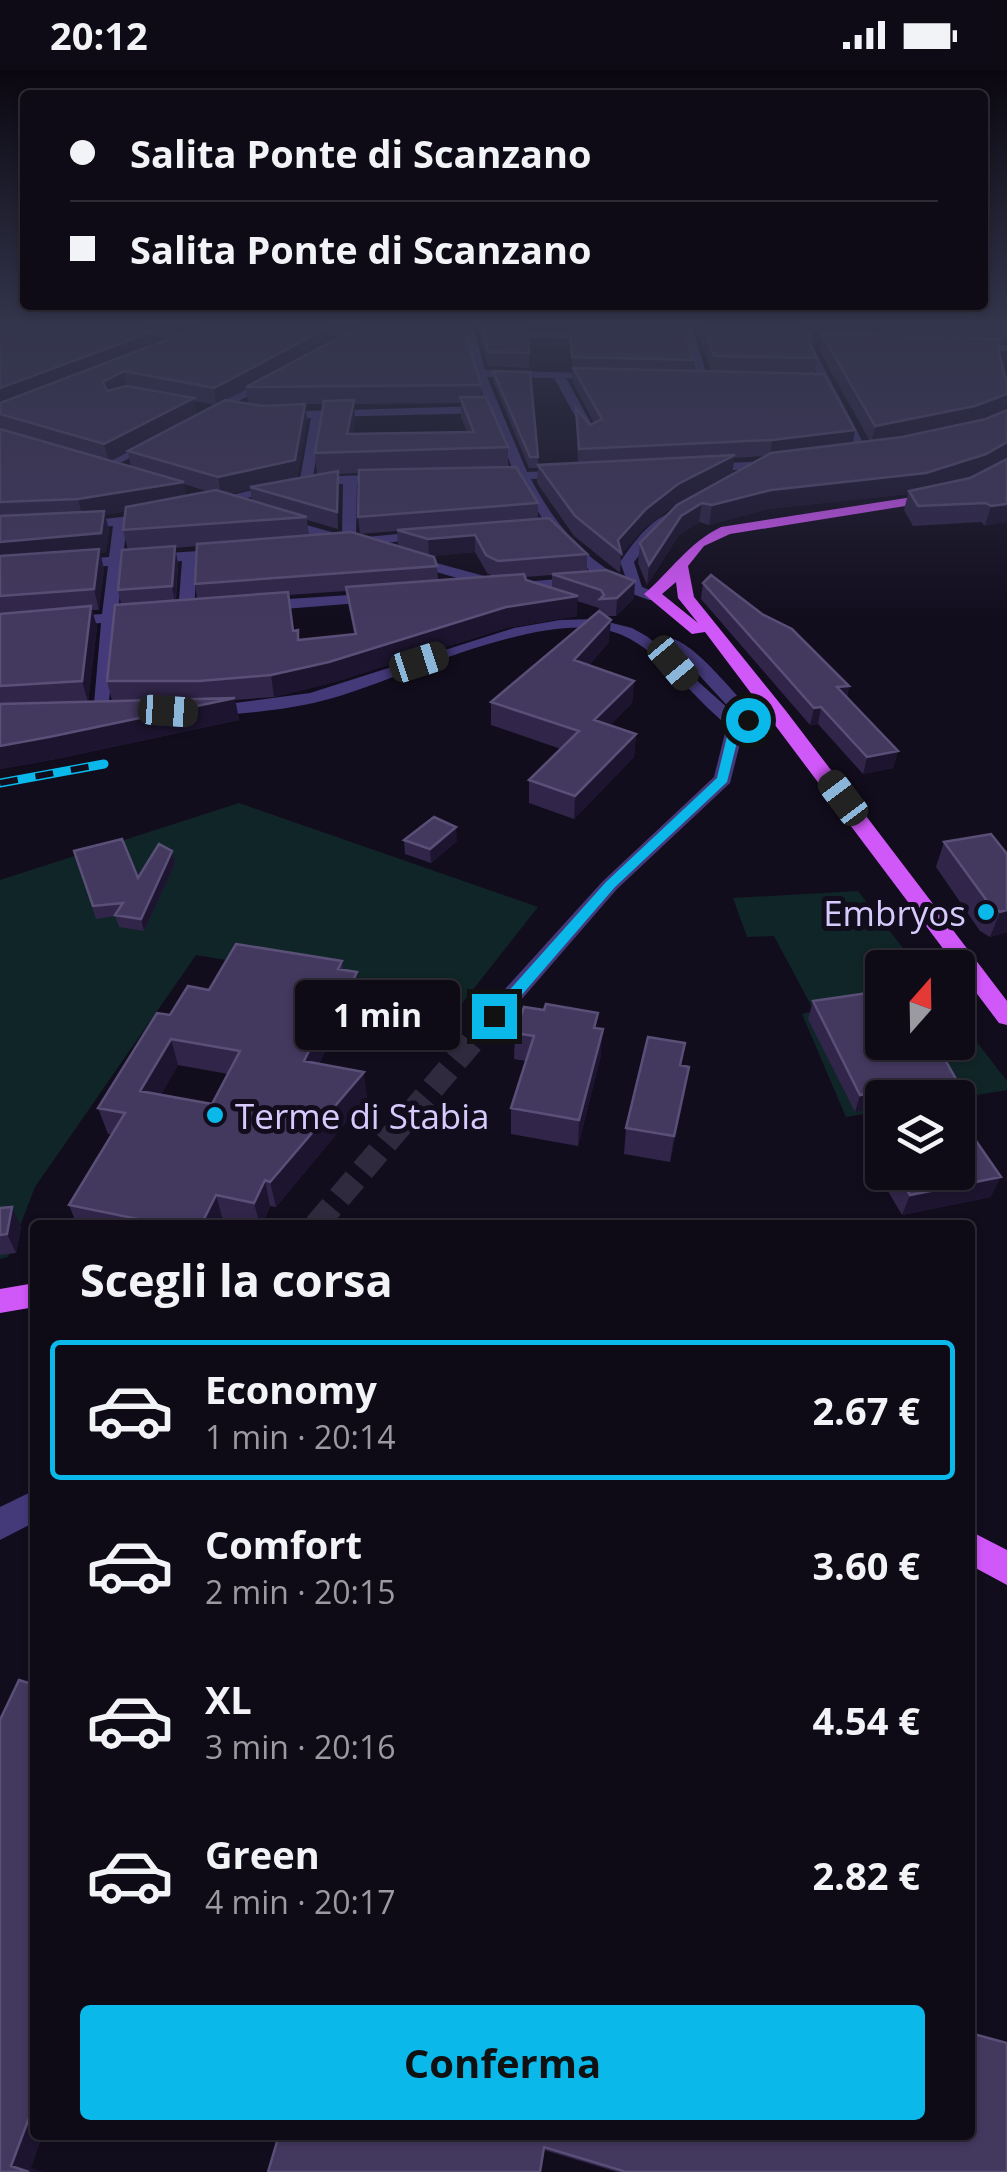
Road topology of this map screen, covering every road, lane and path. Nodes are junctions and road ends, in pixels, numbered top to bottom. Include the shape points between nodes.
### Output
1 (316, 424) edge
2 (500, 424) edge
3 (586, 424) edge
4 (850, 424) edge
5 (591, 434) edge
6 (171, 436) edge
7 (882, 450) edge
8 (866, 453) junction
9 (847, 455) edge
10 (789, 462) edge
11 (83, 463) edge
12 (770, 464) junction
13 (694, 468) edge
14 (106, 470) junction
15 (581, 474) edge
16 (126, 476) edge
17 (524, 476) junction
18 (466, 477) edge
19 (408, 478) edge
20 (350, 479) junction
21 (306, 482) junction
22 (733, 482) edge
23 (950, 494) edge
24 (687, 508) edge
25 (179, 512) edge
26 (120, 522) junction
27 (49, 526) edge
28 (553, 527) junction
29 (534, 528) edge
30 (442, 534) edge
31 (349, 541) junction
32 (316, 547) edge
33 (244, 552) edge
34 (190, 556) junction
35 (118, 561) junction
36 (681, 566) junction
37 (0, 568) edge
38 (607, 579) junction
39 (636, 585) junction
40 (510, 588) junction
41 (452, 592) edge
42 (659, 593) junction
43 (532, 594) edge
44 (686, 594) junction
45 (396, 596) edge
46 (550, 600) edge
47 (569, 605) edge
48 (243, 608) edge
49 (205, 610) edge
50 (186, 612) junction
51 (593, 615) junction
52 (111, 618) junction
53 (0, 626) edge
54 (747, 674) junction
55 (177, 712) edge
56 (76, 713) edge
57 (780, 715) junction
58 (743, 722) junction
59 (494, 1016) tunnel mouth
60 (1007, 1017) edge
61 (30, 1296) edge
62 (0, 1300) edge
63 (30, 1508) edge
64 (0, 1524) edge
65 (975, 1550) edge
66 (1007, 1569) edge

1 - 21 street
2 - 17 street
3 - 5 street
4 - 8 street
6 - 14 street
7 - 8 street
8 - 9 street
10 - 12 street
11 - 14 street
12 - 13 street
12 - 22 street
14 - 16 street
15 - 17 street
17 - 18 street
17 - 28 street
19 - 20 street
20 - 21 street
20 - 31 street
21 - 31 street via 204,504
23 - 36 main road via 726,530 699,543
24 - 39 street via 648,534 627,562
25 - 26 street
26 - 27 street
26 - 35 street
28 - 29 street
28 - 38 street
30 - 31 street
31 - 32 street
31 - 40 street
33 - 34 street
34 - 35 street
34 - 50 street
35 - 37 street
35 - 52 street
36 - 42 main road
36 - 44 main road
38 - 39 street
38 - 40 street
38 - 42 street
39 - 42 street
40 - 41 street
42 - 44 main road
42 - 54 main road
43 - 46 street
44 - 54 main road
45 - 48 street
47 - 51 street
49 - 50 street
50 - 52 street
51 - 55 street via 474,643 292,703
51 - 58 street via 654,646
52 - 53 street
52 - 56 street via 106,711
54 - 57 main road
57 - 58 street
57 - 60 main road
58 - 59 street via 723,779 610,884
61 - 62 main road
63 - 64 street
65 - 66 main road

